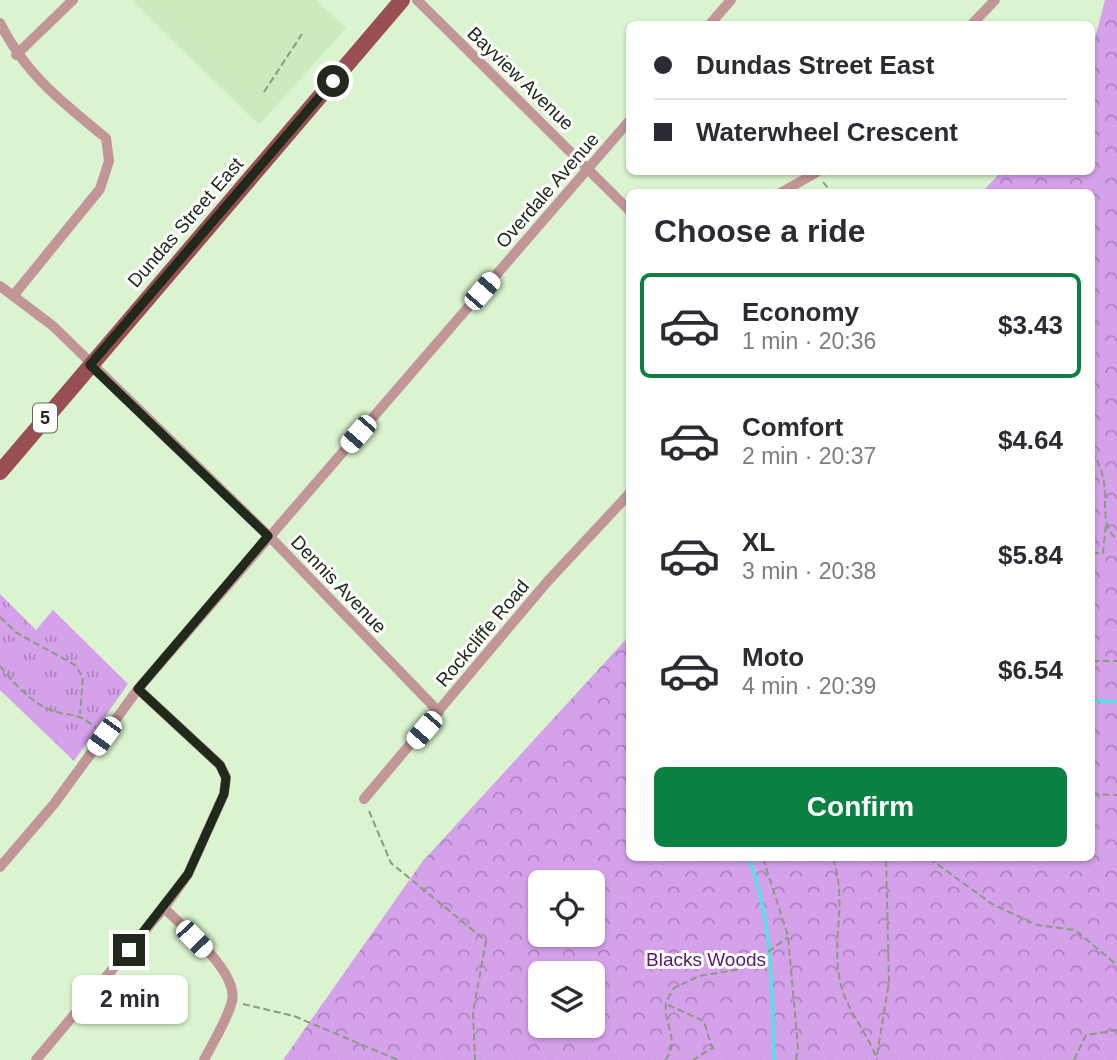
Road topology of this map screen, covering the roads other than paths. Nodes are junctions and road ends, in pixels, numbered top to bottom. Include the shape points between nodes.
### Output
1 (73, 0) edge
2 (402, 0) edge
3 (417, 0) edge
4 (731, 0) edge
5 (995, 0) edge
6 (713, 21) edge
7 (975, 21) edge
8 (0, 23) edge
9 (16, 55) junction
10 (626, 125) edge
11 (589, 169) junction
12 (820, 176) edge
13 (789, 189) edge
14 (626, 207) edge
15 (0, 286) edge
16 (13, 296) junction
17 (90, 365) junction
18 (0, 472) edge
19 (626, 497) edge
20 (268, 536) junction
21 (138, 689) junction
22 (439, 712) junction
23 (363, 799) road end
24 (0, 867) edge
25 (164, 908) junction
26 (36, 1060) edge
27 (204, 1060) edge

1 - 9 street
2 - 17 main road, Dundas Street East / 5
3 - 11 street, Bayview Avenue
4 - 6 street
5 - 7 street
8 - 9 street
9 - 16 street via 50,92 106,138 109,161 100,189
10 - 11 street, Overdale Avenue
11 - 14 street, Bayview Avenue
11 - 20 street, Overdale Avenue
12 - 13 street
15 - 16 street, Dennis Avenue
16 - 17 street, Dennis Avenue via 53,326
17 - 18 main road, Dundas Street East / 5
17 - 20 street, Dennis Avenue
19 - 22 street, Rockcliffe Road via 547,582
20 - 21 street, Overdale Avenue
20 - 22 street, Dennis Avenue
21 - 24 street, Overdale Avenue via 54,804
21 - 25 street via 220,765 226,778 224,794 188,874
22 - 23 street, Rockcliffe Road
25 - 26 street
25 - 27 street via 225,970 233,985 232,1001

